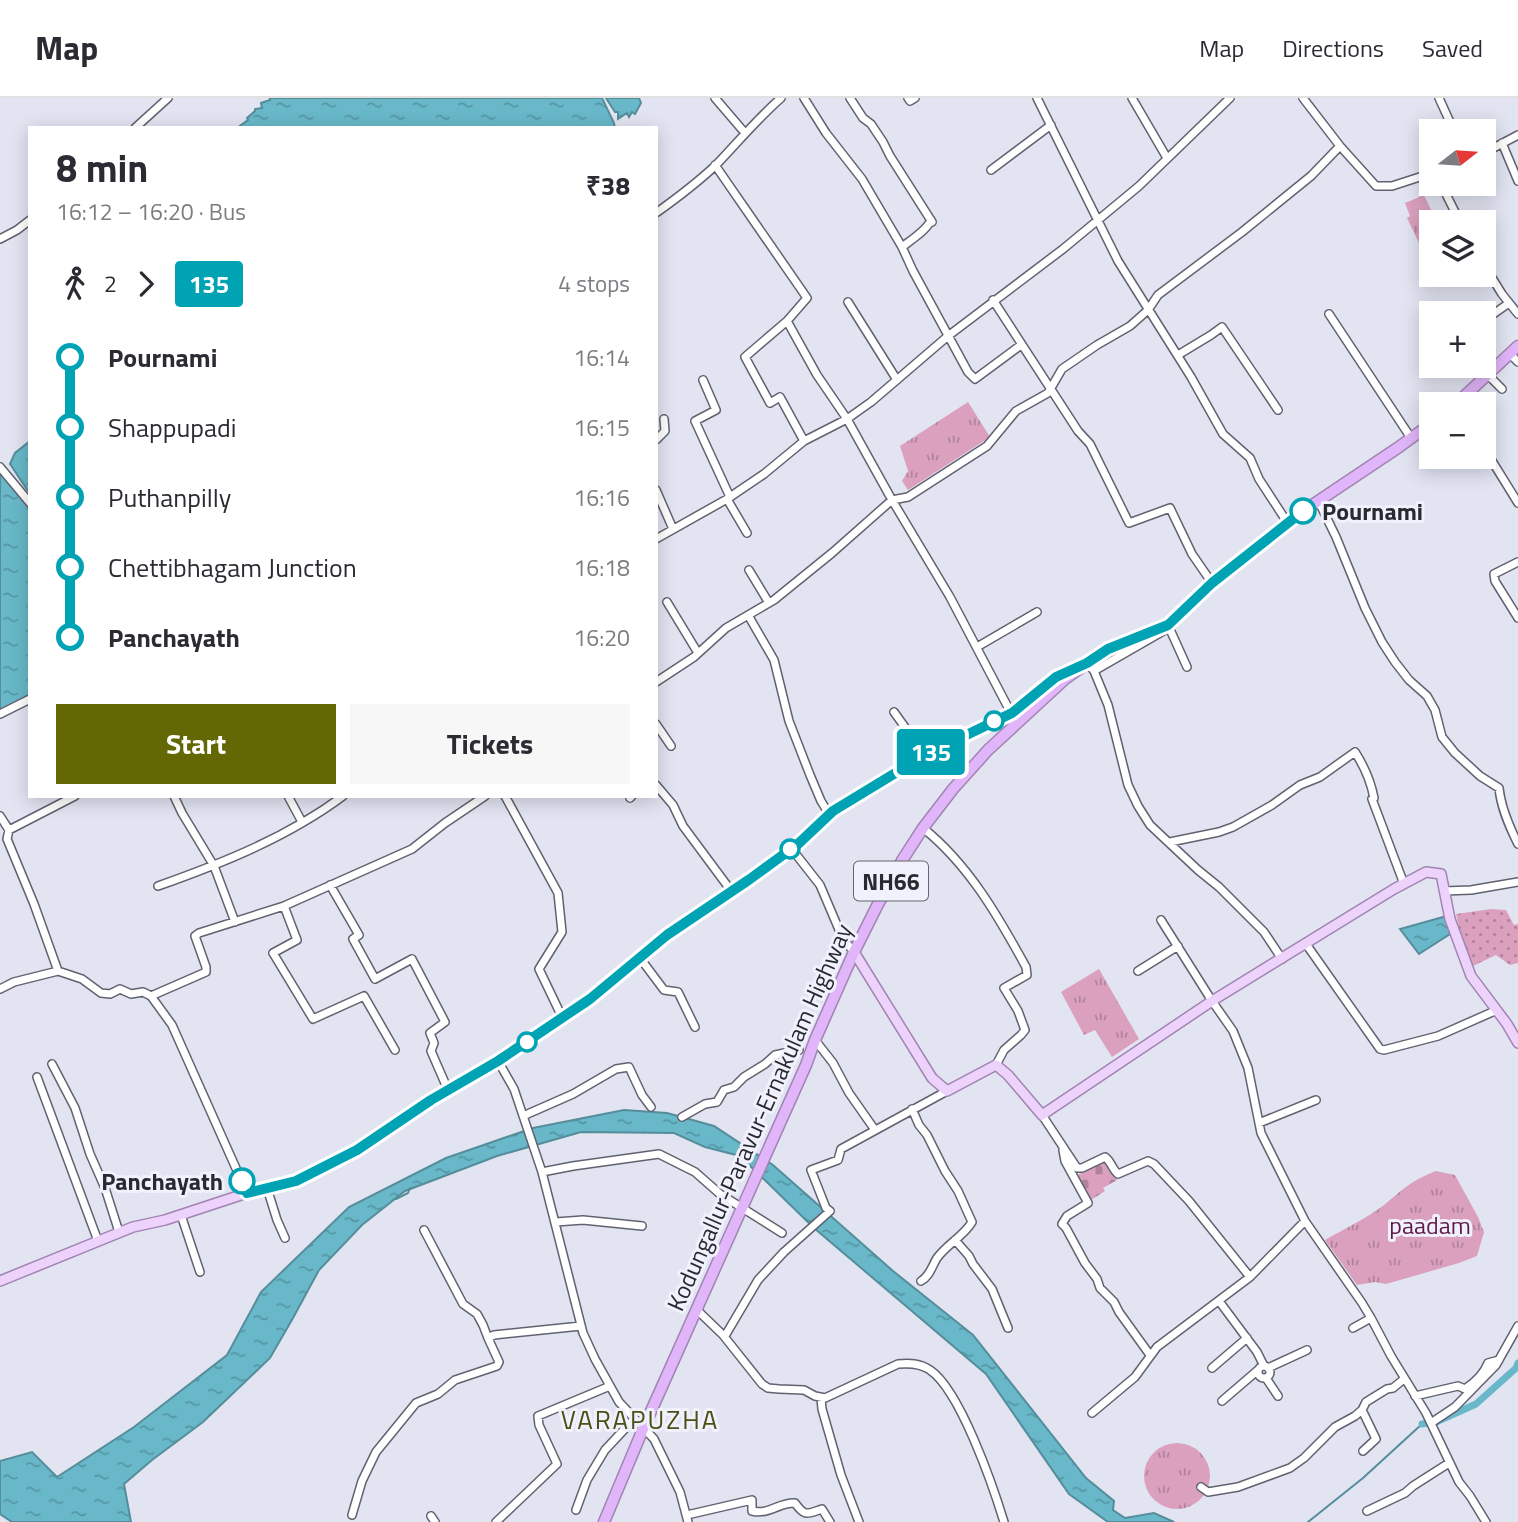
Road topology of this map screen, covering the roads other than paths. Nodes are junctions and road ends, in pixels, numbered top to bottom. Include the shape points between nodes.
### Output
1 (167, 98) edge
2 (715, 98) edge
3 (781, 98) edge
4 (804, 98) edge
5 (850, 98) edge
6 (908, 98) edge
7 (915, 98) edge
8 (1037, 98) edge
9 (1132, 98) edge
10 (1230, 98) edge
11 (1303, 98) edge
12 (1439, 98) edge
13 (144, 118) junction
14 (1449, 119) edge
15 (1051, 125) junction
16 (137, 126) edge
17 (150, 126) edge
18 (745, 134) junction
19 (1518, 135) edge
20 (1502, 144) junction
21 (1340, 146) junction
22 (1496, 147) edge
23 (1167, 158) junction
24 (715, 165) junction
25 (992, 170) dead end
26 (1419, 177) edge
27 (1518, 181) edge
28 (658, 212) edge
29 (1097, 220) junction
30 (28, 222) edge
31 (0, 239) edge
32 (902, 247) junction
33 (1496, 283) edge
34 (993, 300) junction
35 (848, 302) dead end
36 (1509, 303) junction
37 (1148, 310) junction
38 (1496, 313) edge
39 (1329, 314) dead end
40 (1518, 314) edge
41 (787, 320) junction
42 (948, 335) junction
43 (1021, 345) junction
44 (1515, 354) edge
45 (1178, 355) junction
46 (1496, 368) edge
47 (1484, 378) edge
48 (1492, 378) edge
49 (703, 380) dead end
50 (897, 380) junction
51 (1051, 388) junction
52 (1502, 389) dead end
53 (1469, 392) edge
54 (1278, 410) dead end
55 (664, 419) dead end
56 (847, 419) junction
57 (1419, 432) edge
58 (658, 438) edge
59 (1411, 438) junction
60 (804, 440) junction
61 (0, 467) edge
62 (1496, 467) edge
63 (658, 495) edge
64 (729, 498) junction
65 (892, 500) junction
66 (1318, 500) junction
67 (28, 501) edge
68 (1518, 503) edge
69 (1287, 522) junction
70 (673, 529) junction
71 (747, 533) dead end
72 (658, 538) edge
73 (1518, 562) edge
74 (750, 570) dead end
75 (1212, 583) junction
76 (667, 602) dead end
77 (769, 603) junction
78 (1037, 612) dead end
79 (748, 615) junction
80 (1518, 618) edge
81 (1168, 625) junction
82 (977, 647) junction
83 (698, 653) junction
84 (1091, 667) junction
85 (1187, 667) dead end
86 (658, 681) edge
87 (28, 700) edge
88 (894, 712) dead end
89 (1012, 713) junction
90 (0, 714) edge
91 (658, 727) edge
92 (671, 746) dead end
93 (925, 755) junction
94 (658, 787) edge
95 (71, 798) edge
96 (175, 798) edge
97 (289, 798) edge
98 (482, 798) edge
99 (506, 798) edge
100 (331, 800) edge
101 (830, 814) junction
102 (0, 816) edge
103 (302, 822) junction
104 (923, 828) junction
105 (9, 830) junction
106 (1170, 842) junction
107 (1518, 844) edge
108 (791, 848) junction
109 (214, 866) junction
110 (1518, 882) edge
111 (1404, 884) junction
112 (330, 885) junction
113 (158, 886) dead end
114 (1444, 891) junction
115 (732, 892) junction
116 (284, 906) junction
117 (1161, 920) dead end
118 (235, 922) junction
119 (1306, 944) junction
120 (1178, 946) junction
121 (854, 952) junction
122 (640, 958) junction
123 (1282, 959) junction
124 (58, 971) junction
125 (1138, 971) dead end
126 (0, 989) edge
127 (151, 996) junction
128 (1212, 1001) junction
129 (1497, 1010) junction
130 (562, 1017) junction
131 (695, 1027) dead end
132 (816, 1040) junction
133 (1518, 1043) edge
134 (395, 1050) dead end
135 (800, 1051) dead end
136 (498, 1061) junction
137 (52, 1064) dead end
138 (996, 1065) junction
139 (37, 1077) dead end
140 (448, 1090) junction
141 (947, 1090) junction
142 (1316, 1100) dead end
143 (651, 1107) dead end
144 (912, 1109) junction
145 (1042, 1115) junction
146 (523, 1116) junction
147 (682, 1117) dead end
148 (1259, 1124) junction
149 (875, 1130) junction
150 (1062, 1146) junction
151 (542, 1172) junction
152 (267, 1188) junction
153 (247, 1193) junction
154 (742, 1209) junction
155 (181, 1215) junction
156 (556, 1222) junction
157 (1306, 1222) junction
158 (642, 1226) dead end
159 (424, 1230) dead end
160 (119, 1232) junction
161 (782, 1233) dead end
162 (285, 1238) dead end
163 (955, 1240) junction
164 (98, 1241) junction
165 (200, 1272) dead end
166 (1250, 1277) junction
167 (921, 1280) dead end
168 (0, 1281) edge
169 (1219, 1301) junction
170 (697, 1310) junction
171 (1371, 1318) junction
172 (581, 1326) junction
173 (1518, 1326) edge
174 (1008, 1328) dead end
175 (1353, 1328) dead end
176 (725, 1336) junction
177 (488, 1338) junction
178 (1247, 1338) junction
179 (1307, 1350) dead end
180 (1150, 1355) junction
181 (1499, 1360) junction
182 (1212, 1368) dead end
183 (1263, 1368) junction
184 (1404, 1378) junction
185 (610, 1386) junction
186 (1278, 1396) dead end
187 (1415, 1396) junction
188 (821, 1398) junction
189 (1222, 1401) dead end
190 (1362, 1410) junction
191 (1092, 1413) dead end
192 (634, 1419) junction
193 (1431, 1423) junction
194 (643, 1429) junction
195 (1363, 1451) dead end
196 (1449, 1463) junction
197 (1201, 1487) dead end
198 (576, 1510) dead end
199 (1367, 1511) dead end
200 (352, 1515) dead end
201 (687, 1518) edge
202 (1482, 1520) edge
203 (496, 1522) edge
204 (602, 1522) edge
205 (830, 1522) edge
206 (859, 1522) edge
207 (1004, 1522) edge

1 - 13 street
2 - 18 street
3 - 18 street
4 - 32 street via 862,179
5 - 32 street via 932,221
6 - 7 street
8 - 15 street
9 - 23 street
10 - 23 street
11 - 21 street
12 - 14 street
13 - 16 street
13 - 17 street
15 - 25 street
15 - 29 street
18 - 24 street
19 - 20 street
20 - 22 street
20 - 27 street
21 - 26 street via 1377,186
21 - 37 street via 1311,177 1158,295
23 - 29 street
24 - 28 street
24 - 41 street via 807,299
29 - 34 street
29 - 37 street
30 - 31 street
32 - 42 street
33 - 36 street
34 - 42 street
34 - 43 street
35 - 50 street
36 - 38 street
36 - 40 street
37 - 45 street
37 - 51 street via 1062,369
39 - 59 street
41 - 56 street
41 - 60 street via 745,357 770,403 780,397
42 - 43 street via 975,379
42 - 50 street
43 - 51 street
44 - 46 highway
45 - 54 street via 1222,327
45 - 69 street via 1223,435 1250,458
47 - 53 highway
48 - 52 street
49 - 64 street via 716,410 695,421
50 - 56 street
51 - 65 street via 1017,411 987,446 908,497
51 - 75 street via 1090,444 1129,523 1170,508
55 - 58 street via 664,432
56 - 60 street
56 - 65 street
57 - 59 highway, Kodungallur-Paravur-Ernakulam Highway / NH66
59 - 66 highway, Kodungallur-Paravur-Ernakulam Highway / NH66
60 - 64 street
61 - 67 street
62 - 68 street
63 - 70 street
64 - 70 street
64 - 71 street
65 - 77 street
65 - 82 street
66 - 69 highway, Kodungallur-Paravur-Ernakulam Highway / NH66
66 - 107 street via 1382,642 1409,680 1427,696 1442,737 1480,776 1499,788
69 - 75 highway, Kodungallur-Paravur-Ernakulam Highway / NH66
70 - 72 street
73 - 80 street via 1494,574 1494,580
74 - 77 street
75 - 81 highway, Kodungallur-Paravur-Ernakulam Highway / NH66
76 - 83 street
77 - 79 street
78 - 82 street
79 - 83 street
79 - 101 street via 774,660 789,721
81 - 84 highway, Kodungallur-Paravur-Ernakulam Highway / NH66 via 1108,649
81 - 85 street
82 - 89 street
83 - 86 street
84 - 89 main road via 1056,677
84 - 104 highway, Kodungallur-Paravur-Ernakulam Highway / NH66 via 1065,679 988,750
84 - 106 street via 1108,705 1133,795 1150,825
87 - 90 street
88 - 93 street
89 - 93 main road
91 - 92 street
93 - 101 main road
94 - 115 street
95 - 105 street
96 - 109 street
97 - 103 street
98 - 112 street via 412,849
99 - 130 street via 558,893 562,932 538,968
100 - 103 street
101 - 108 main road
102 - 105 street
103 - 109 street
104 - 121 highway, Kodungallur-Paravur-Ernakulam Highway / NH66
104 - 138 street via 955,857 981,891 1026,967 1027,975 1004,988 1025,1030
105 - 124 street via 7,839
106 - 111 street via 1233,827 1355,752
106 - 123 street via 1264,932
108 - 115 main road
108 - 121 street via 820,885 843,939
109 - 113 street
109 - 118 street
110 - 114 street
111 - 114 main road via 1426,872 1441,874
111 - 119 main road
112 - 116 street
112 - 140 street via 359,935 353,939 375,979 412,959 445,1022 430,1033 435,1043 431,1051
114 - 129 main road via 1471,976
115 - 122 main road
116 - 118 street
116 - 134 street via 297,940 273,953 313,1019 364,996
117 - 120 street
118 - 127 street via 195,936 206,972
119 - 123 main road
119 - 129 street via 1380,1049 1438,1036
120 - 125 street
120 - 128 street
121 - 132 highway, Kodungallur-Paravur-Ernakulam Highway / NH66
121 - 141 main road via 932,1078
122 - 130 main road
122 - 131 street via 664,990 678,992
123 - 128 main road
124 - 126 street
124 - 127 street via 82,979 101,993 120,989
127 - 153 street via 174,1028
128 - 145 main road
128 - 148 street via 1233,1031 1248,1068
129 - 133 main road
130 - 136 main road
132 - 149 street
132 - 154 highway, Kodungallur-Paravur-Ernakulam Highway / NH66
135 - 147 street via 775,1055 734,1087 723,1090 717,1102
136 - 140 main road
136 - 146 street
137 - 160 street via 75,1108
138 - 141 main road
138 - 145 main road
139 - 164 street
140 - 152 main road via 357,1150 296,1181
141 - 144 street
142 - 148 street
143 - 146 street via 629,1067 616,1069
144 - 149 street
144 - 163 street via 972,1222
145 - 150 street
146 - 151 street
148 - 157 street
149 - 176 street via 841,1149 838,1160 811,1170 830,1211 758,1280
150 - 166 street via 1077,1168 1105,1157 1118,1174 1148,1161 1154,1164
150 - 180 street via 1088,1203 1062,1224 1100,1288
151 - 154 street via 659,1154 695,1172
151 - 156 street
152 - 153 main road
152 - 162 street
153 - 155 main road
154 - 161 street
154 - 170 highway, Kodungallur-Paravur-Ernakulam Highway / NH66
155 - 160 main road
155 - 165 street
156 - 158 street
156 - 172 street
157 - 166 street
157 - 171 street
159 - 177 street via 463,1304 477,1314
160 - 164 main road
163 - 167 street
163 - 174 street via 992,1289
164 - 168 main road
166 - 169 street
169 - 178 street
169 - 180 street
170 - 176 street
170 - 194 highway, Kodungallur-Paravur-Ernakulam Highway / NH66
171 - 175 street
171 - 184 street
172 - 177 street
172 - 185 street
173 - 181 street
176 - 188 street via 768,1388 804,1390
177 - 200 street via 497,1366 455,1380 416,1403 376,1452
178 - 182 street
178 - 183 street
179 - 183 street
180 - 191 street via 1135,1377
181 - 187 street via 1488,1363 1465,1389 1458,1386
181 - 193 street via 1455,1407
183 - 186 street via 1259,1376 1266,1378
183 - 189 street
184 - 187 street
184 - 190 street via 1366,1402
185 - 192 street
185 - 203 street via 538,1416 558,1464
187 - 193 street
188 - 206 street
188 - 207 street via 898,1364 928,1368 956,1403
190 - 195 street via 1376,1439
190 - 197 street via 1335,1427 1290,1468 1238,1487 1208,1492
192 - 194 street
192 - 198 street via 605,1450
193 - 196 street
194 - 201 street via 654,1438
194 - 204 highway, Kodungallur-Paravur-Ernakulam Highway / NH66
196 - 199 street via 1405,1493
196 - 202 street
201 - 205 street via 752,1500 752,1511 761,1513 794,1503 806,1514 822,1509

